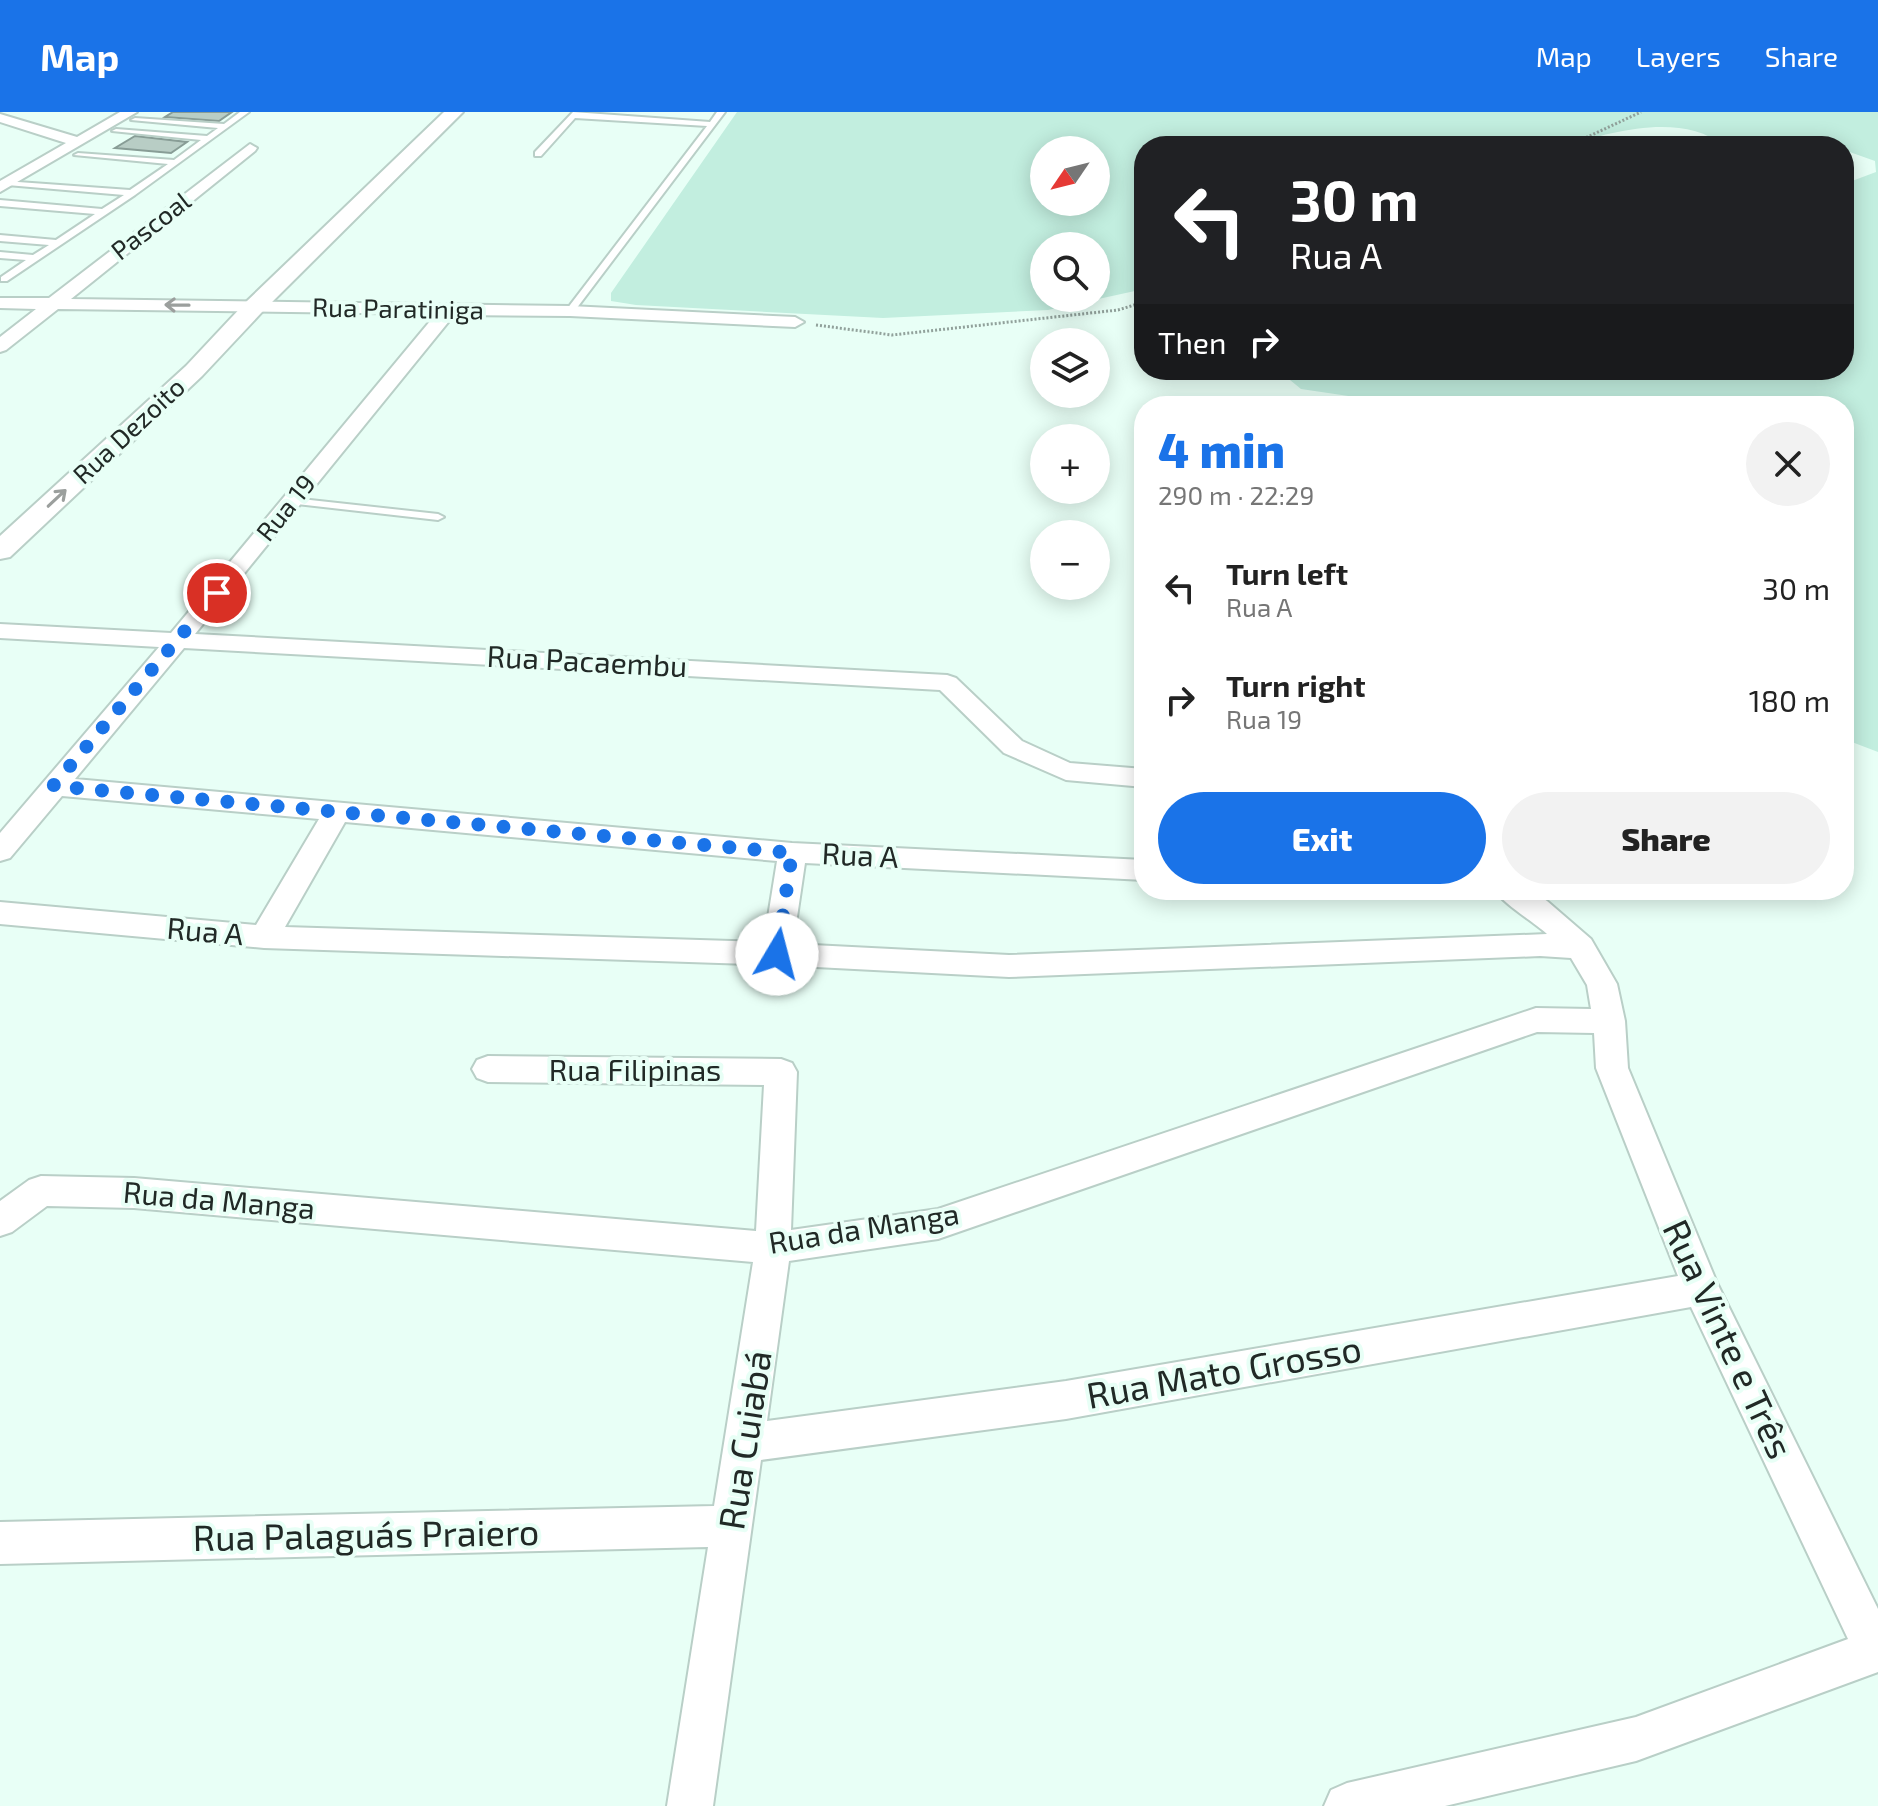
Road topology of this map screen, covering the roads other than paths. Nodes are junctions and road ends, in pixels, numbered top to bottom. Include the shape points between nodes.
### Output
1 (245, 112) edge
2 (454, 112) edge
3 (721, 112) edge
4 (575, 114) edge
5 (132, 116) edge
6 (0, 118) edge
7 (712, 124) junction
8 (225, 126) junction
9 (116, 131) dead end
10 (208, 138) junction
11 (78, 148) junction
12 (250, 148) dead end
13 (538, 154) dead end
14 (175, 162) junction
15 (4, 185) edge
16 (132, 193) junction
17 (0, 203) edge
18 (103, 212) junction
19 (0, 238) edge
20 (58, 243) junction
21 (0, 255) edge
22 (35, 258) junction
23 (4, 279) dead end
24 (0, 303) edge
25 (52, 304) junction
26 (254, 307) junction
27 (448, 311) junction
28 (570, 311) junction
29 (795, 322) road end
30 (0, 346) edge
31 (292, 501) junction
32 (438, 517) dead end
33 (0, 551) edge
34 (0, 631) edge
35 (179, 639) junction
36 (1134, 777) edge
37 (53, 786) junction
38 (338, 810) junction
39 (0, 851) edge
40 (792, 853) junction
41 (1134, 870) edge
42 (1525, 900) edge
43 (0, 913) edge
44 (264, 937) junction
45 (1580, 947) junction
46 (777, 954) junction
47 (1609, 1021) junction
48 (488, 1069) dead end
49 (781, 1072) joint
50 (0, 1221) edge
51 (773, 1248) junction
52 (1701, 1289) junction
53 (746, 1443) junction
54 (731, 1526) junction
55 (0, 1543) edge
56 (1876, 1650) edge
57 (690, 1806) edge
58 (1347, 1806) edge

1 - 8 lane
2 - 26 street, Rua Dezoito
3 - 7 lane
4 - 7 lane
4 - 13 lane
5 - 8 lane
5 - 11 street
6 - 11 street
7 - 28 lane
8 - 10 lane
9 - 10 lane
10 - 14 lane
11 - 14 lane
11 - 15 street
12 - 25 street, Pascoal
14 - 16 lane
15 - 16 lane
16 - 18 lane
17 - 18 lane
18 - 20 lane
19 - 20 lane
20 - 22 lane
21 - 22 lane
22 - 23 lane
24 - 25 street, Rua Paratiniga
26 -> 25 street, Rua Paratiniga
25 - 30 street, Pascoal
26 - 27 street, Rua Paratiniga
33 -> 26 street, Rua Dezoito via 194,371
27 - 28 street, Rua Paratiniga
27 - 31 street, Rua 19
28 - 29 street, Rua Paratiniga
31 - 32 lane
31 - 35 street, Rua 19
34 - 35 street, Rua Pacaembu
35 - 36 street, Rua Pacaembu via 947,683 1013,747 1066,771
35 - 37 street, Rua 19
37 - 38 street, Rua A
37 - 39 street, Rua 19
38 - 40 street, Rua A
38 - 44 street, Rua A
40 - 41 street, Rua A
40 - 46 street
42 - 45 street
43 - 44 street, Rua A
44 - 46 street
45 - 46 street via 1009,966
45 - 47 street via 1602,984
47 - 51 street, Rua da Manga via 1536,1020 938,1224
47 - 52 street, Rua Vinte e Três via 1612,1068
48 - 49 street, Rua Filipinas
49 - 51 street, Rua Cuiabá
50 - 51 street, Rua da Manga via 41,1191 134,1193
51 - 53 street, Rua Cuiabá
52 - 53 street, Rua Mato Grosso via 1066,1400
52 - 56 street, Rua Vinte e Três
53 - 54 street, Rua Cuiabá
54 - 55 street, Rua Palaguás Praiero
54 - 57 street, Rua Cuiabá
56 - 58 street via 1636,1739

